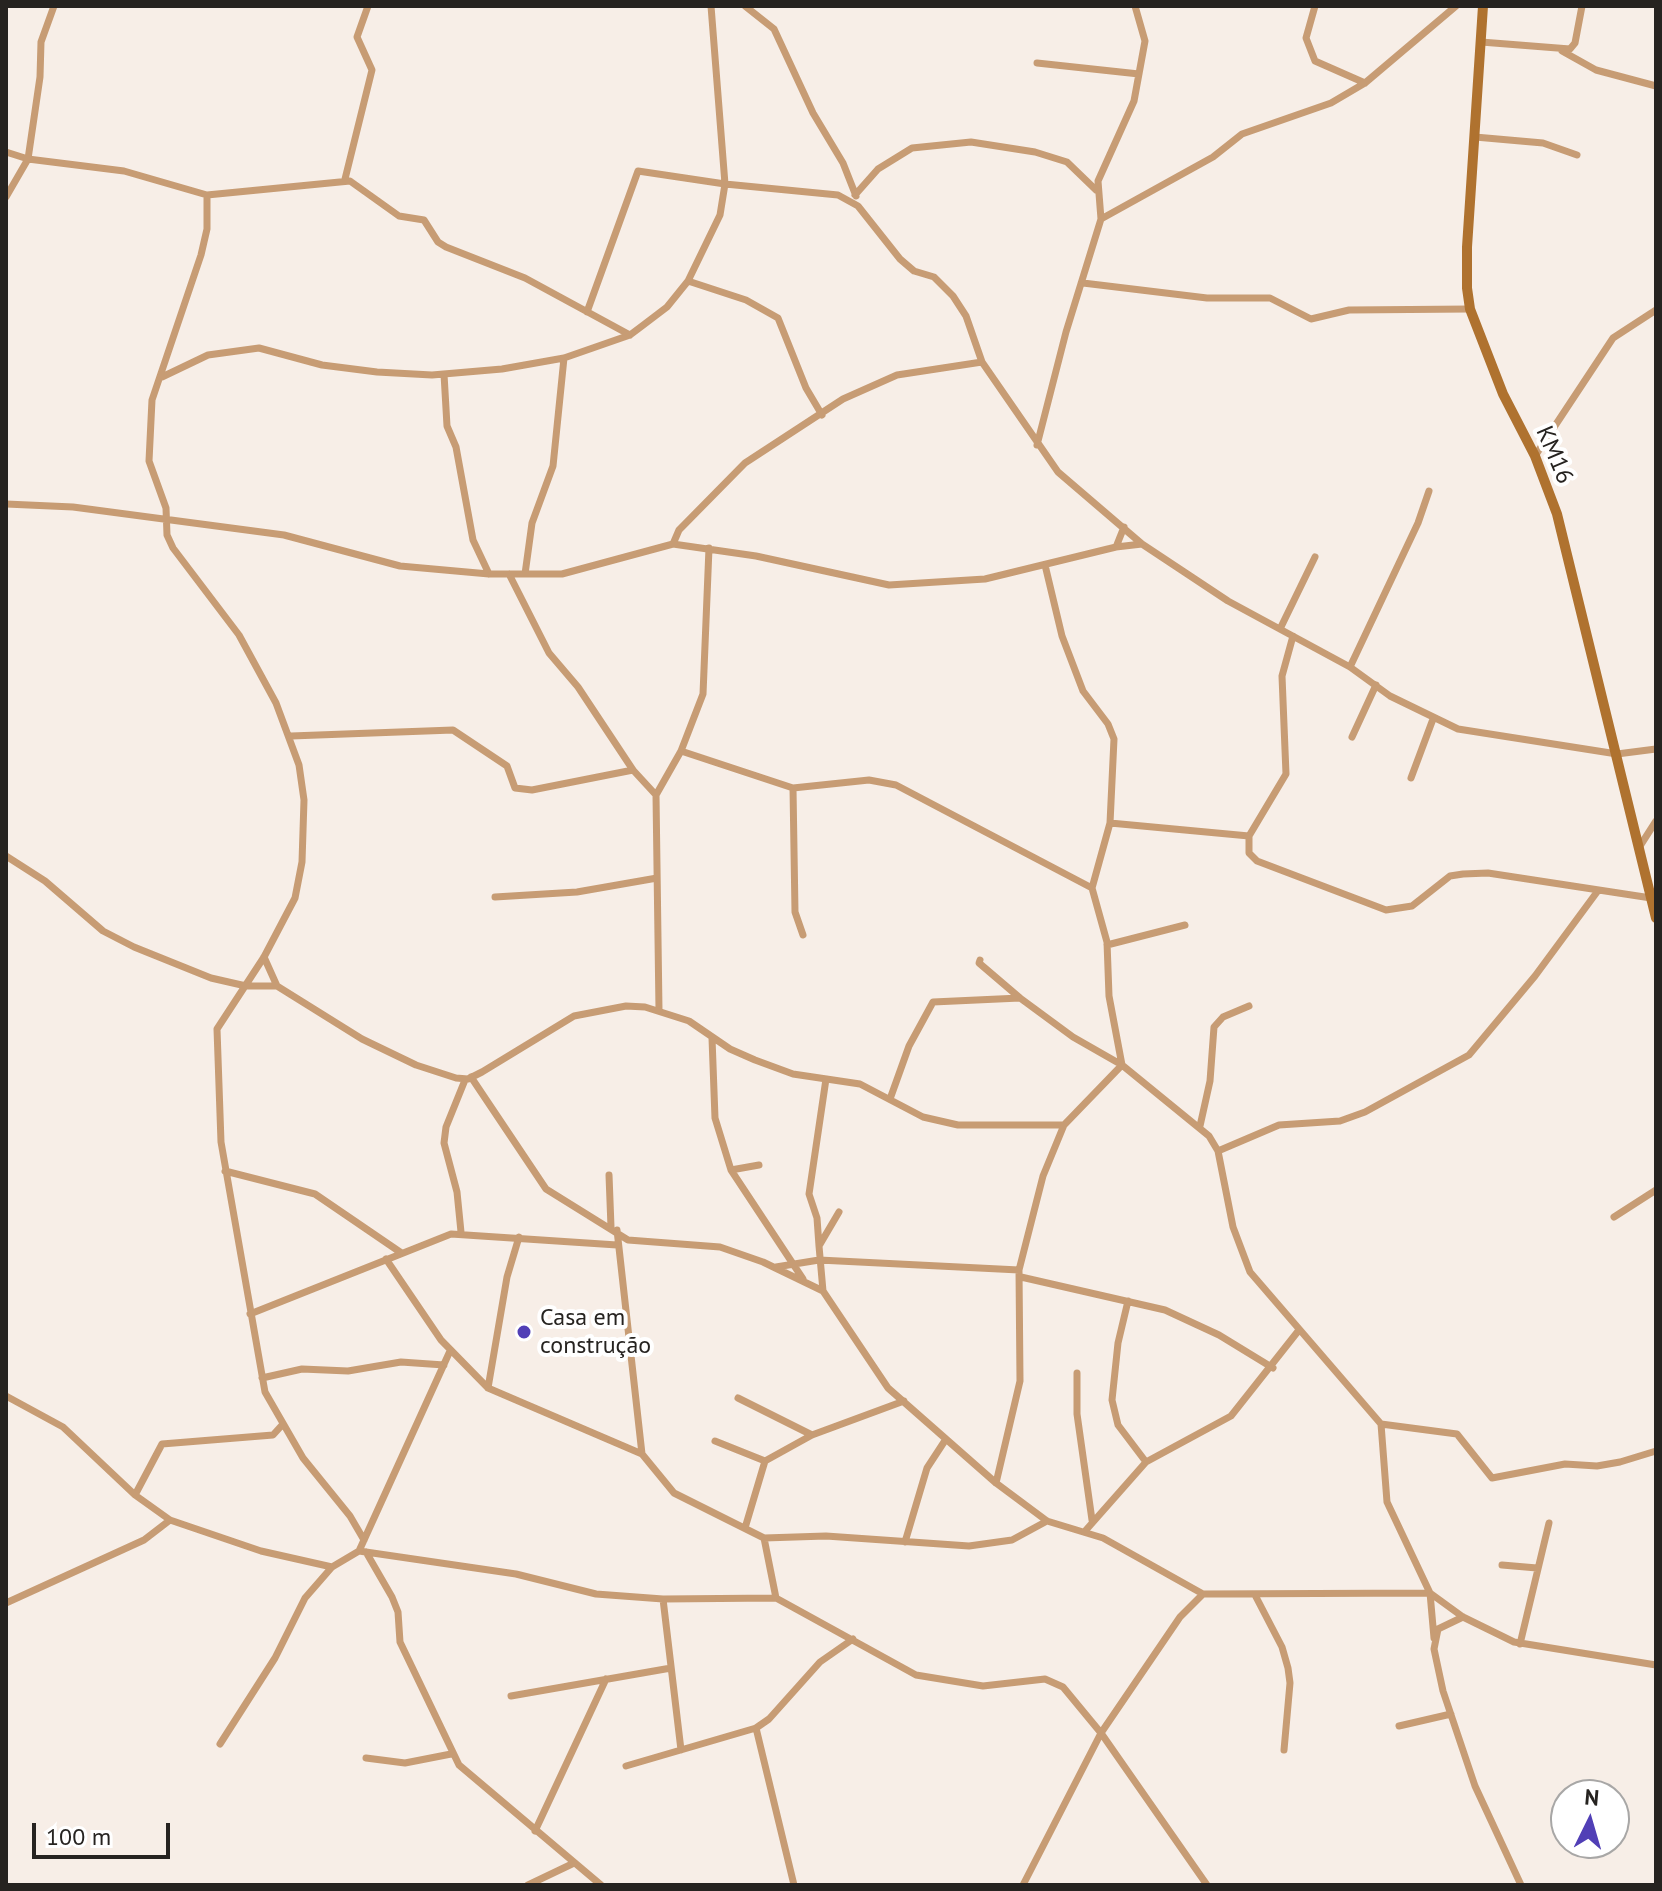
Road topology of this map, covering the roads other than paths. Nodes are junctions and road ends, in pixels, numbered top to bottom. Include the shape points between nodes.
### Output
1 (54, 6) edge
2 (368, 6) edge
3 (711, 6) edge
4 (745, 6) edge
5 (1135, 6) edge
6 (1315, 6) edge
7 (1456, 6) edge
8 (1483, 6) edge
9 (1582, 6) edge
10 (1481, 42) junction
11 (1562, 51) junction
12 (1037, 63) dead end
13 (1139, 74) junction
14 (1365, 83) junction
15 (1656, 86) edge
16 (1475, 137) junction
17 (6, 152) edge
18 (1577, 155) dead end
19 (28, 159) junction
20 (345, 179) junction
21 (725, 184) junction
22 (1096, 190) junction
23 (207, 195) junction
24 (855, 195) junction
25 (6, 197) edge
26 (1099, 204) junction
27 (858, 206) junction
28 (1117, 208) junction
29 (1101, 219) junction
30 (688, 281) junction
31 (1083, 283) junction
32 (1470, 309) junction
33 (1656, 310) edge
34 (587, 312) junction
35 (630, 335) junction
36 (564, 358) junction
37 (982, 362) junction
38 (444, 374) junction
39 (162, 377) junction
40 (822, 415) junction
41 (1037, 445) junction
42 (1535, 456) junction
43 (1429, 491) dead end
44 (6, 504) edge
45 (167, 518) junction
46 (1124, 527) junction
47 (673, 544) junction
48 (1142, 544) junction
49 (1116, 547) junction
50 (709, 548) junction
51 (1315, 557) dead end
52 (1045, 565) junction
53 (489, 574) junction
54 (509, 574) junction
55 (525, 574) junction
56 (1280, 629) junction
57 (1293, 636) junction
58 (1350, 667) junction
59 (1376, 685) junction
60 (1433, 719) junction
61 (291, 736) junction
62 (1352, 737) dead end
63 (1656, 749) edge
64 (681, 751) junction
65 (1617, 754) junction
66 (633, 770) junction
67 (1411, 778) dead end
68 (793, 788) junction
69 (656, 795) junction
70 (1656, 821) edge
71 (1110, 823) junction
72 (1249, 836) junction
73 (1640, 846) junction
74 (6, 856) edge
75 (657, 878) junction
76 (1092, 888) junction
77 (1597, 892) junction
78 (495, 897) dead end
79 (1651, 898) junction
80 (1656, 918) edge
81 (1185, 925) dead end
82 (803, 935) dead end
83 (1107, 945) junction
84 (264, 957) junction
85 (980, 960) dead end
86 (246, 986) junction
87 (277, 986) junction
88 (1020, 998) junction
89 (1249, 1006) dead end
90 (659, 1010) junction
91 (712, 1038) junction
92 (1122, 1065) junction
93 (468, 1078) junction
94 (826, 1079) junction
95 (890, 1099) junction
96 (1064, 1125) junction
97 (1200, 1126) junction
98 (1218, 1151) junction
99 (759, 1165) dead end
100 (731, 1170) junction
101 (225, 1171) junction
102 (609, 1175) dead end
103 (1656, 1190) edge
104 (839, 1212) dead end
105 (1614, 1217) dead end
106 (614, 1228) junction
107 (461, 1232) junction
108 (519, 1237) junction
109 (617, 1245) junction
110 (819, 1246) junction
111 (400, 1252) junction
112 (386, 1259) junction
113 (819, 1260) junction
114 (792, 1263) junction
115 (773, 1268) junction
116 (1020, 1274) junction
117 (804, 1281) junction
118 (823, 1291) junction
119 (1128, 1301) junction
120 (250, 1314) junction
121 (1299, 1330) junction
122 (450, 1351) junction
123 (444, 1365) junction
124 (1273, 1368) junction
125 (1077, 1373) dead end
126 (262, 1378) junction
127 (488, 1388) junction
128 (6, 1396) edge
129 (738, 1398) dead end
130 (904, 1401) junction
131 (283, 1424) junction
132 (1381, 1424) junction
133 (812, 1435) junction
134 (946, 1439) junction
135 (715, 1441) dead end
136 (1656, 1451) edge
137 (642, 1454) junction
138 (765, 1461) junction
139 (1146, 1462) junction
140 (996, 1483) junction
141 (135, 1495) junction
142 (170, 1520) junction
143 (1092, 1520) junction
144 (1047, 1521) junction
145 (1549, 1523) dead end
146 (745, 1528) junction
147 (1086, 1530) junction
148 (764, 1538) junction
149 (364, 1540) junction
150 (905, 1542) junction
151 (362, 1551) junction
152 (1502, 1565) dead end
153 (332, 1567) junction
154 (1537, 1568) junction
155 (1430, 1593) junction
156 (1203, 1594) junction
157 (1255, 1595) junction
158 (776, 1598) junction
159 (663, 1599) junction
160 (6, 1603) edge
161 (1463, 1617) junction
162 (1434, 1638) junction
163 (853, 1639) junction
164 (1520, 1644) junction
165 (1656, 1665) edge
166 (671, 1668) junction
167 (606, 1679) junction
168 (511, 1696) dead end
169 (1451, 1714) junction
170 (1399, 1726) dead end
171 (756, 1728) junction
172 (1101, 1733) junction
173 (220, 1744) dead end
174 (681, 1750) junction
175 (1284, 1750) dead end
176 (451, 1754) junction
177 (366, 1758) dead end
178 (626, 1766) dead end
179 (535, 1831) junction
180 (572, 1864) junction
181 (528, 1885) edge
182 (601, 1885) edge
183 (794, 1885) edge
184 (1023, 1885) edge
185 (1207, 1885) edge
186 (1521, 1885) edge

1 - 19 street via 41,42
2 - 20 street via 357,37 372,70
3 - 21 street
4 - 24 street via 774,29
5 - 13 street via 1145,41
6 - 14 street via 1306,38 1315,61
7 - 14 street
8 - 10 street, KM16
9 - 11 street via 1575,43
10 - 11 street
10 - 16 street, KM16
11 - 15 street via 1596,70
12 - 13 street
13 - 22 street via 1134,101
14 - 28 street via 1331,103 1242,134 1192,170
16 - 18 street via 1543,143
16 - 32 street, KM16 via 1467,269
17 - 19 street
19 - 23 street via 124,171
19 - 25 street
20 - 23 street
20 - 34 street via 399,216 424,220 446,247 525,278
21 - 27 street via 838,195
21 - 30 street via 717,224
21 - 34 street via 638,171
22 - 24 street via 1067,162 971,142 912,148 878,169
22 - 26 street
23 - 39 street via 205,240
24 - 27 street
26 - 28 street
26 - 29 street
27 - 37 street via 900,259 914,271 934,277 960,304
28 - 29 street
29 - 31 street
30 - 35 street via 667,307
30 - 40 street via 746,300 778,318
31 - 32 street via 1207,298 1270,298 1311,319 1349,310
31 - 41 street
32 - 42 street, KM16 via 1503,394
33 - 42 street via 1613,338
34 - 35 street
35 - 36 street
36 - 38 street
36 - 55 street via 555,459 532,523
37 - 40 street via 897,375
37 - 41 street
38 - 39 street via 322,365 259,348 208,355
38 - 53 street via 447,426 456,447 473,540
39 - 45 street via 152,400 147,449
40 - 47 street via 745,463 679,530
41 - 46 street via 1079,493
42 - 65 street, KM16 via 1557,514
43 - 58 street
44 - 45 street
45 - 53 street via 284,535 400,566
45 - 61 street via 173,548 239,635
46 - 48 street
46 - 49 street
47 - 50 street
47 - 55 street via 562,574
48 - 49 street
48 - 56 street
49 - 52 street
50 - 52 street via 889,585 985,579
50 - 64 street via 703,694
51 - 56 street
52 - 71 street via 1062,636 1083,691 1112,730
53 - 54 street
54 - 55 street
54 - 66 street via 549,653
56 - 57 street
57 - 58 street
57 - 72 street via 1282,676 1286,774
58 - 59 street
59 - 60 street
59 - 62 street
60 - 65 street via 1512,740
60 - 67 street
61 - 66 street via 453,730 507,766 515,788 532,790
61 - 84 street via 304,800 302,862 295,898
63 - 65 street
64 - 68 street
64 - 69 street
65 - 73 street, KM16
66 - 69 street
68 - 76 street via 869,780 896,785
68 - 82 street via 795,912
69 - 75 street
70 - 73 street
71 - 72 street
71 - 76 street
72 - 77 street via 1249,853 1257,861 1386,910 1412,906 1450,876 1463,874 1488,873
73 - 79 street, KM16
74 - 86 street via 113,936 211,978
75 - 78 street via 577,892
75 - 90 street
76 - 83 street
77 - 79 street
77 - 98 street via 1469,1055 1365,1112 1340,1121 1279,1125
79 - 80 street, KM16
81 - 83 street
83 - 92 street via 1109,996
84 - 86 street
84 - 87 street
85 - 88 street
86 - 87 street
86 - 101 street via 217,1029 217,1102
87 - 93 street via 362,1039 416,1065
88 - 92 street
88 - 95 street via 929,1004
89 - 97 street via 1214,1027
90 - 91 street via 700,1027
90 - 93 street via 626,1006 574,1016
91 - 94 street via 793,1074
91 - 100 street via 715,1118
92 - 96 street
92 - 97 street
93 - 106 street via 546,1189
93 - 107 street via 444,1143
94 - 95 street via 860,1084
94 - 110 street via 809,1194
95 - 96 street via 923,1117 958,1125
96 - 116 street via 1043,1176
97 - 98 street
98 - 121 street via 1233,1227 1250,1272
99 - 100 street
100 - 114 street
101 - 111 street via 315,1194
101 - 120 street
102 - 106 street
103 - 105 street
104 - 110 street
106 - 109 street
106 - 115 street via 628,1240 720,1247
107 - 108 street
107 - 111 street
108 - 109 street
108 - 127 street
109 - 137 street
110 - 113 street
111 - 112 street
112 - 120 street
112 - 122 street
113 - 114 street
113 - 116 street
113 - 118 street
114 - 115 street
114 - 117 street
115 - 117 street
116 - 119 street
116 - 140 street via 1018,1400
117 - 118 street
118 - 130 street via 870,1366
119 - 124 street via 1187,1319
119 - 139 street via 1112,1400 1118,1425
120 - 126 street
121 - 124 street
121 - 132 street
122 - 123 street
122 - 127 street
123 - 126 street via 401,1362 348,1371 302,1369
123 - 149 street
124 - 139 street via 1231,1416
125 - 143 street via 1077,1414
126 - 131 street
127 - 137 street
128 - 141 street via 63,1427
129 - 133 street
130 - 133 street
130 - 134 street
131 - 141 street via 273,1435 162,1444
131 - 149 street
132 - 136 street via 1457,1434 1492,1478 1565,1464 1597,1466
132 - 155 street via 1387,1502
133 - 138 street
134 - 140 street
134 - 150 street via 927,1468
135 - 138 street
137 - 146 street via 674,1493
138 - 146 street
139 - 143 street
140 - 144 street
141 - 142 street
142 - 153 street via 261,1551
142 - 160 street via 144,1540
143 - 147 street
144 - 147 street
144 - 150 street via 1012,1540 969,1546
145 - 154 street
146 - 148 street
147 - 156 street
148 - 150 street
148 - 158 street
149 - 151 street
151 - 153 street
151 - 159 street via 516,1574 596,1594
151 - 176 street via 392,1597 400,1642
152 - 154 street
153 - 173 street via 305,1598 275,1658
154 - 164 street
155 - 157 street
155 - 161 street
155 - 162 street
156 - 157 street
156 - 172 street via 1180,1617
157 - 175 street via 1288,1668
158 - 159 street
158 - 163 street
159 - 166 street
161 - 162 street via 1438,1629
161 - 164 street
162 - 169 street
163 - 171 street via 820,1662
163 - 172 street via 916,1675 943,1682 983,1686 1045,1679 1063,1687
164 - 165 street
166 - 167 street
166 - 174 street
167 - 168 street
167 - 179 street
169 - 170 street
169 - 186 street via 1475,1786
171 - 174 street
171 - 183 street
172 - 184 street
172 - 185 street
174 - 178 street
176 - 177 street via 405,1763
176 - 179 street via 468,1776
179 - 180 street
180 - 181 street
180 - 182 street

